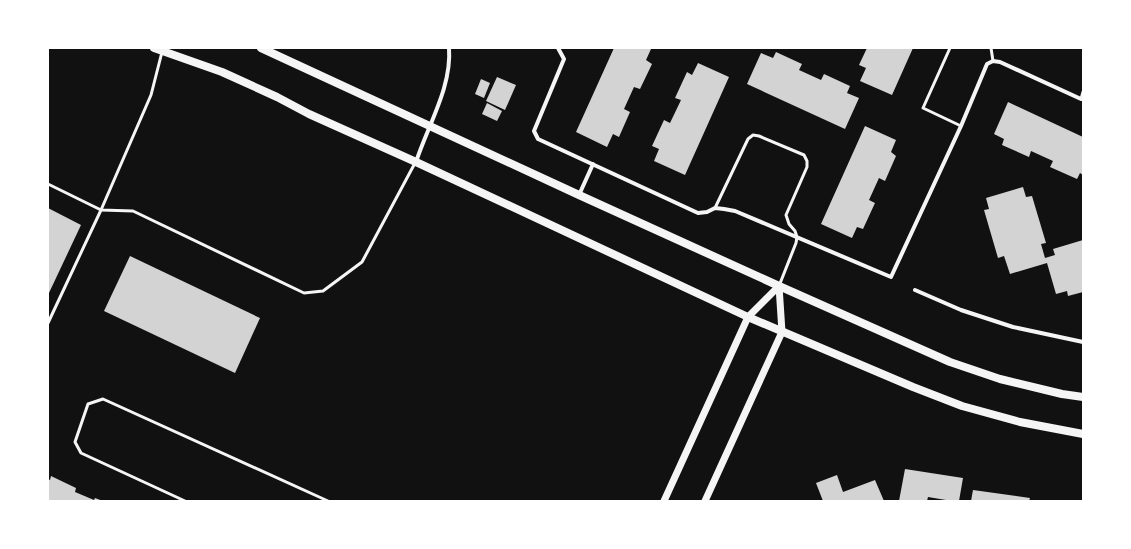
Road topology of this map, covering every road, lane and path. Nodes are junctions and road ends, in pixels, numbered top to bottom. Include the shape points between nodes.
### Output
1 (261, 48) edge
2 (449, 48) edge
3 (558, 48) edge
4 (950, 48) edge
5 (991, 48) edge
6 (158, 49) edge
7 (993, 61) junction
8 (1083, 92) edge
9 (1081, 99) joint
10 (961, 126) junction
11 (430, 127) junction
12 (416, 162) junction
13 (593, 164) junction
14 (48, 184) edge
15 (579, 195) junction
16 (714, 208) junction
17 (101, 210) junction
18 (797, 237) junction
19 (779, 286) junction
20 (915, 290) dead end
21 (748, 317) junction
22 (48, 323) edge
23 (782, 332) junction
24 (1083, 342) edge
25 (1083, 397) edge
26 (1083, 434) edge
27 (186, 501) edge
28 (328, 501) edge
29 (664, 501) edge
30 (705, 501) edge

1 - 11 main road
2 - 11 street via 447,80
3 - 13 street via 564,59 534,131 538,139
4 - 10 lane via 923,108
5 - 7 lane
6 - 12 main road via 222,72
6 - 17 lane via 151,95
7 - 9 street
7 - 10 street via 987,64
8 - 9 lane
10 - 18 street via 891,276
11 - 12 street
11 - 15 main road
12 - 17 lane via 362,262 323,291 304,293 133,211
12 - 21 main road
13 - 15 street
13 - 16 street via 698,213
14 - 17 lane
15 - 19 main road
16 - 18 street via 735,211
16 - 18 lane via 748,139 753,135 759,136 804,155 808,161 786,215
17 - 22 lane
18 - 19 lane
19 - 21 street
19 - 23 street
19 - 25 main road via 950,362 1000,379
20 - 24 street via 961,310 1013,328
21 - 23 main road
21 - 29 street
23 - 26 main road via 962,406 1020,422
23 - 30 street
27 - 28 lane via 81,453 75,442 88,404 103,399

